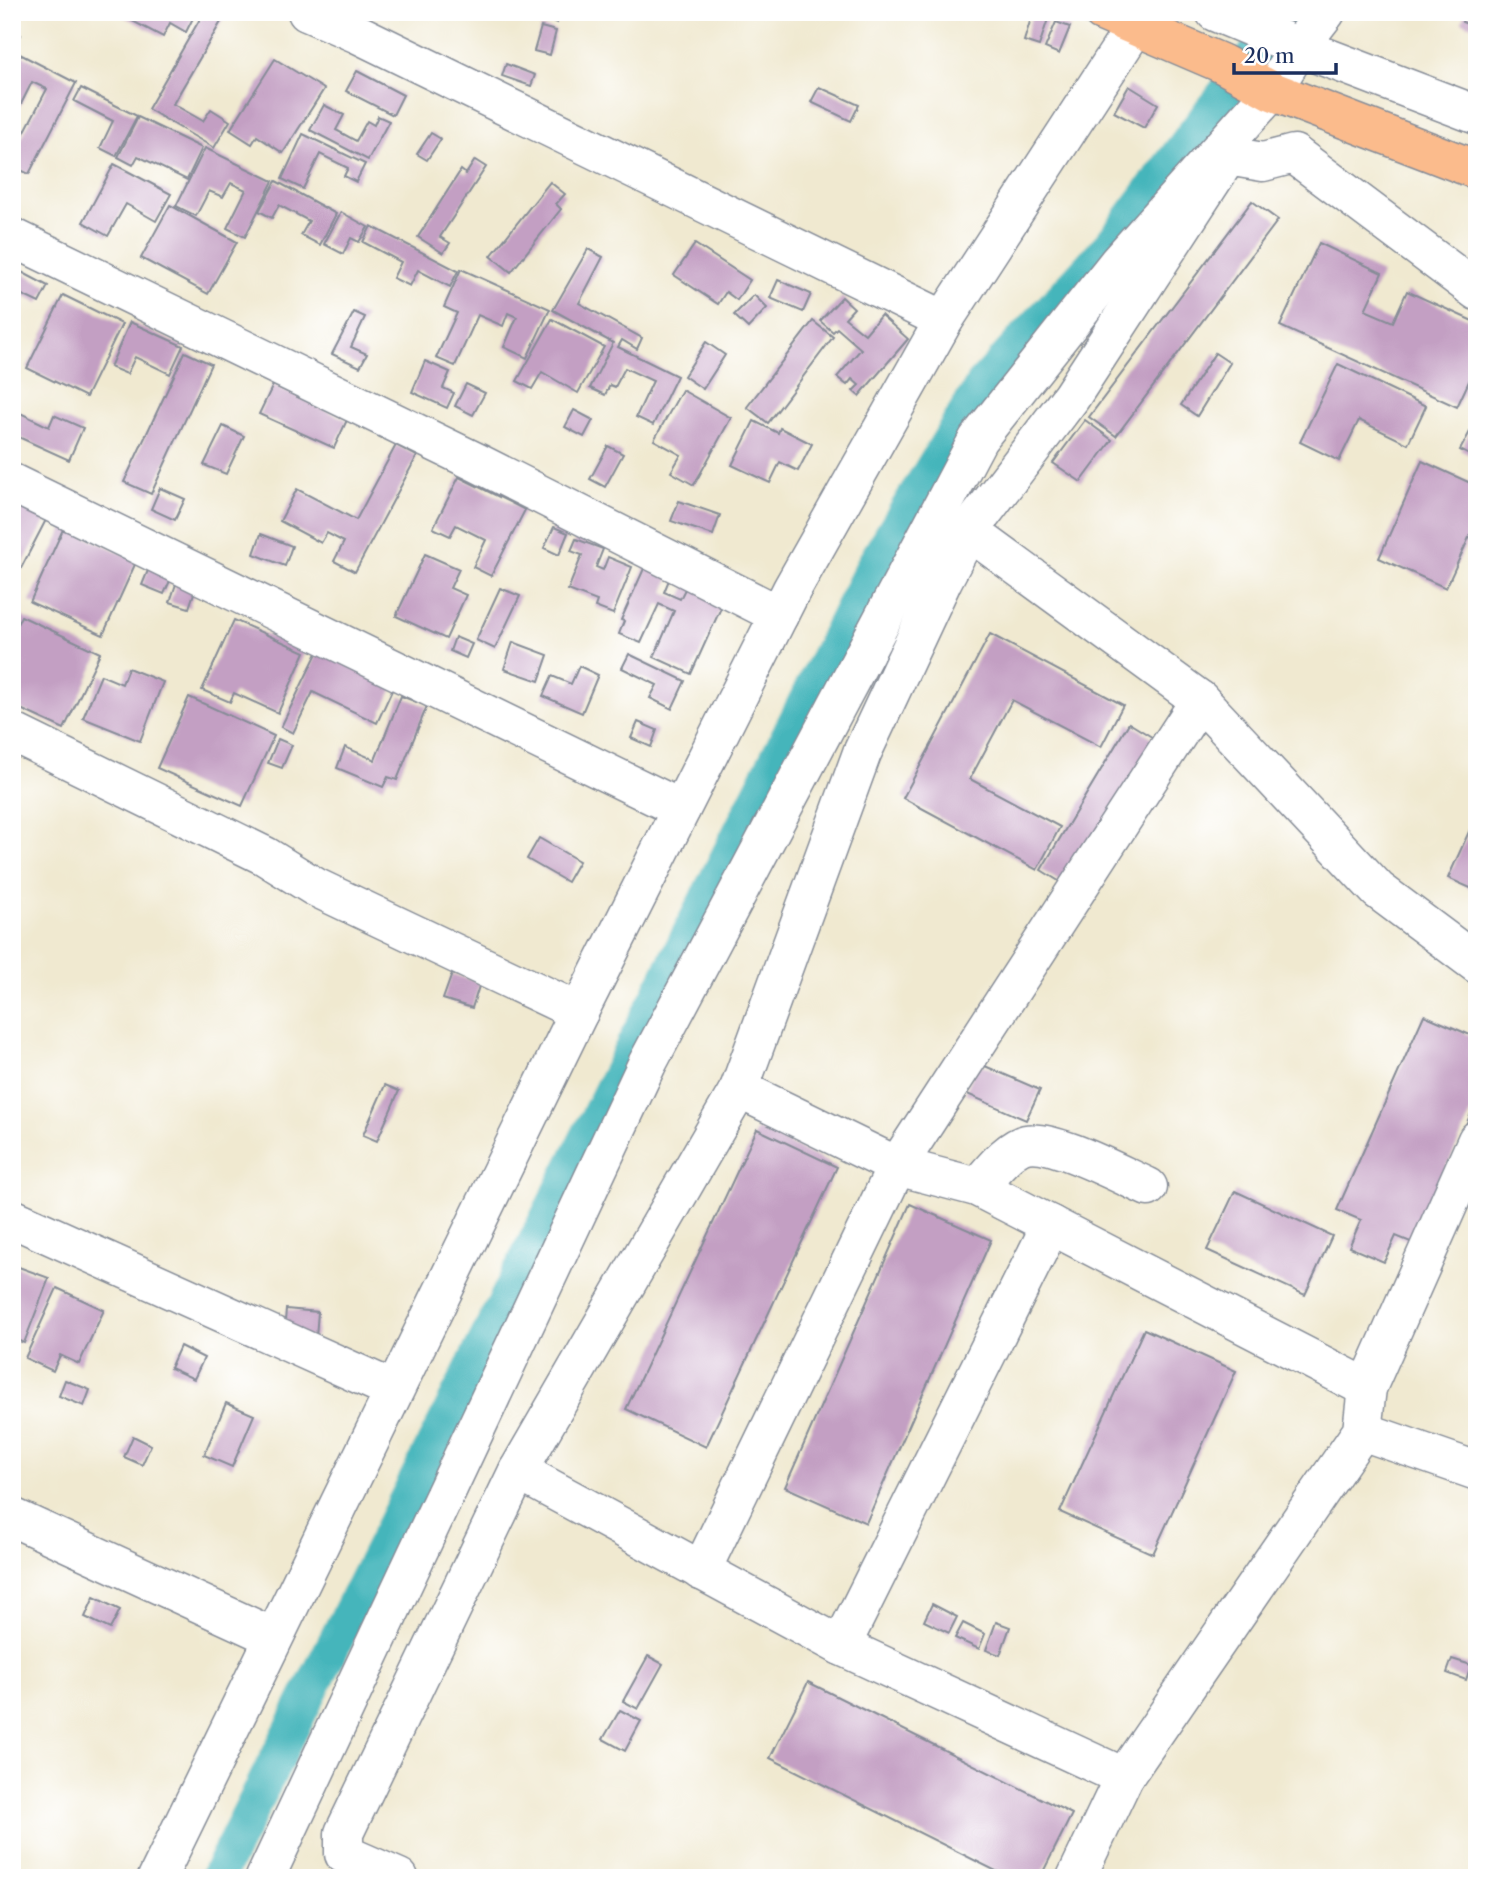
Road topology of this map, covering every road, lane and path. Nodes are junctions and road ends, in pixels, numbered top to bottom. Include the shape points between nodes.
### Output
1 (307, 12) edge
2 (1326, 12) edge
3 (1223, 16) edge
4 (1125, 17) edge
5 (1299, 47) junction
6 (1272, 91) junction
7 (1477, 115) edge
8 (1477, 170) edge
9 (12, 237) edge
10 (1477, 291) edge
11 (944, 320) junction
12 (12, 483) edge
13 (969, 531) junction
14 (779, 615) junction
15 (1200, 700) junction
16 (12, 732) edge
17 (681, 809) junction
18 (1477, 964) edge
19 (579, 1012) junction
20 (739, 1089) junction
21 (1477, 1141) edge
22 (897, 1166) junction
23 (978, 1187) junction
24 (1147, 1187) dead end
25 (12, 1218) edge
26 (1051, 1225) junction
27 (1367, 1388) junction
28 (394, 1390) junction
29 (1362, 1431) junction
30 (518, 1471) junction
31 (1477, 1471) edge
32 (12, 1517) edge
33 (701, 1571) junction
34 (273, 1637) junction
35 (841, 1646) junction
36 (1124, 1777) junction
37 (157, 1878) edge
38 (265, 1878) edge
39 (399, 1878) edge
40 (1076, 1878) edge

1 - 11 street
2 - 5 street
3 - 5 street
4 - 6 main road
4 - 11 street
5 - 6 street
5 - 7 street
6 - 8 main road
6 - 38 street via 1117,264 978,439 647,1065
9 - 14 street
10 - 13 street via 1294,154 1263,162 1228,156 1071,397
11 - 14 street
12 - 17 street
13 - 15 street
13 - 20 street via 862,753
14 - 17 street
15 - 18 street via 1378,890
15 - 22 street
16 - 19 street via 265,856 315,887
17 - 19 street
19 - 28 street
20 - 22 street
20 - 30 street
21 - 27 street
22 - 23 street
22 - 33 street
23 - 24 street via 1008,1153 1026,1144 1050,1145
23 - 26 street
25 - 28 street
26 - 27 street
26 - 35 street
27 - 29 street
28 - 34 street
29 - 31 street
29 - 36 street
30 - 33 street
30 - 39 street via 344,1833 344,1854
32 - 34 street
33 - 35 street
34 - 37 street
35 - 36 street
36 - 40 street

